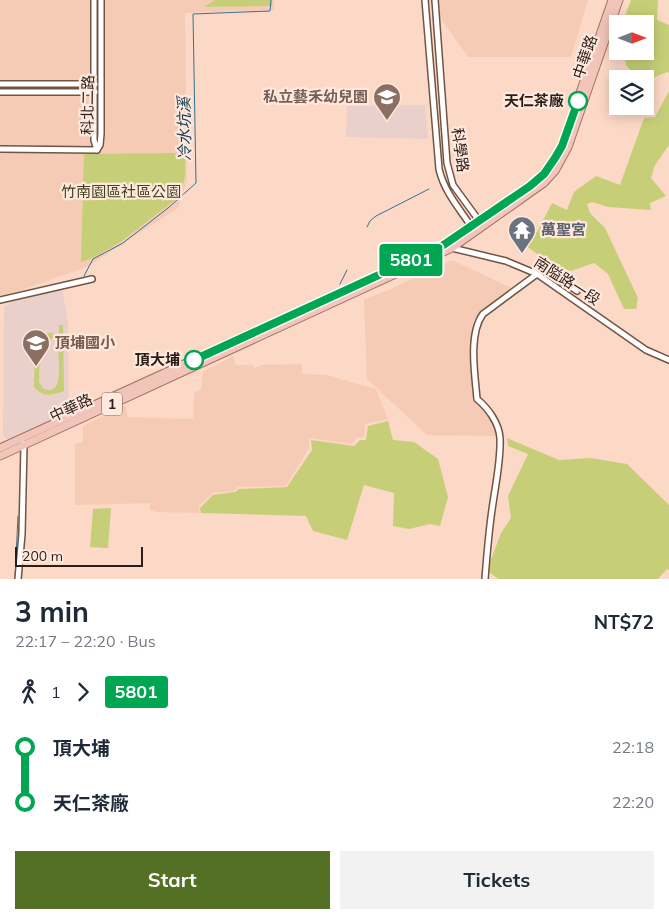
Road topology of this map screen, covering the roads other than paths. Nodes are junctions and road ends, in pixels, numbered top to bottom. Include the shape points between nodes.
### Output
1 (94, 0) edge
2 (101, 0) edge
3 (425, 0) edge
4 (435, 0) edge
5 (619, 0) edge
6 (612, 1) edge
7 (600, 47) junction
8 (0, 84) edge
9 (94, 84) junction
10 (101, 84) junction
11 (0, 92) edge
12 (94, 92) junction
13 (101, 92) junction
14 (0, 149) edge
15 (97, 150) junction
16 (480, 220) junction
17 (471, 226) junction
18 (480, 229) junction
19 (442, 246) junction
20 (452, 248) junction
21 (535, 273) junction
22 (92, 279) dead end
23 (377, 279) junction
24 (577, 291) dead end
25 (0, 300) edge
26 (669, 360) edge
27 (23, 442) junction
28 (0, 448) edge
29 (0, 456) edge
30 (18, 579) edge
31 (485, 579) edge

1 - 9 street, 科北二路
2 - 10 street, 科北二路
3 - 17 street, 科學路 via 439,169 446,190
4 - 16 street, 科學路 via 447,163 458,194
5 - 7 main road, 中華路 / 1
6 - 7 main road, 中華路 / 1
7 - 16 main road, 中華路 / 1 via 555,158 544,174
7 - 18 main road, 中華路 / 1 via 568,147 555,170 544,183
8 - 9 street
9 - 10 street
9 - 12 street, 科北二路
10 - 13 street, 科北二路
11 - 12 street
12 - 13 street
12 - 15 street, 科北二路
13 - 15 street, 科北二路 via 101,140
14 - 15 street
16 - 17 main road, 中華路 / 1
16 - 18 street
17 - 18 street
17 - 19 main road, 中華路 / 1
18 - 20 main road, 中華路 / 1
19 - 20 street, 南隘路一段
19 - 23 main road, 中華路 / 1
20 - 21 street, 南隘路一段 via 506,261
20 - 23 main road, 中華路 / 1
21 - 24 street via 535,268 542,268
21 - 26 street, 南隘路一段 via 646,350
21 - 31 street via 477,322 474,360 477,399 493,417 500,436
22 - 25 street
23 - 27 main road, 中華路 / 1
27 - 28 main road, 中華路 / 1
27 - 29 main road, 中華路 / 1
27 - 30 street

